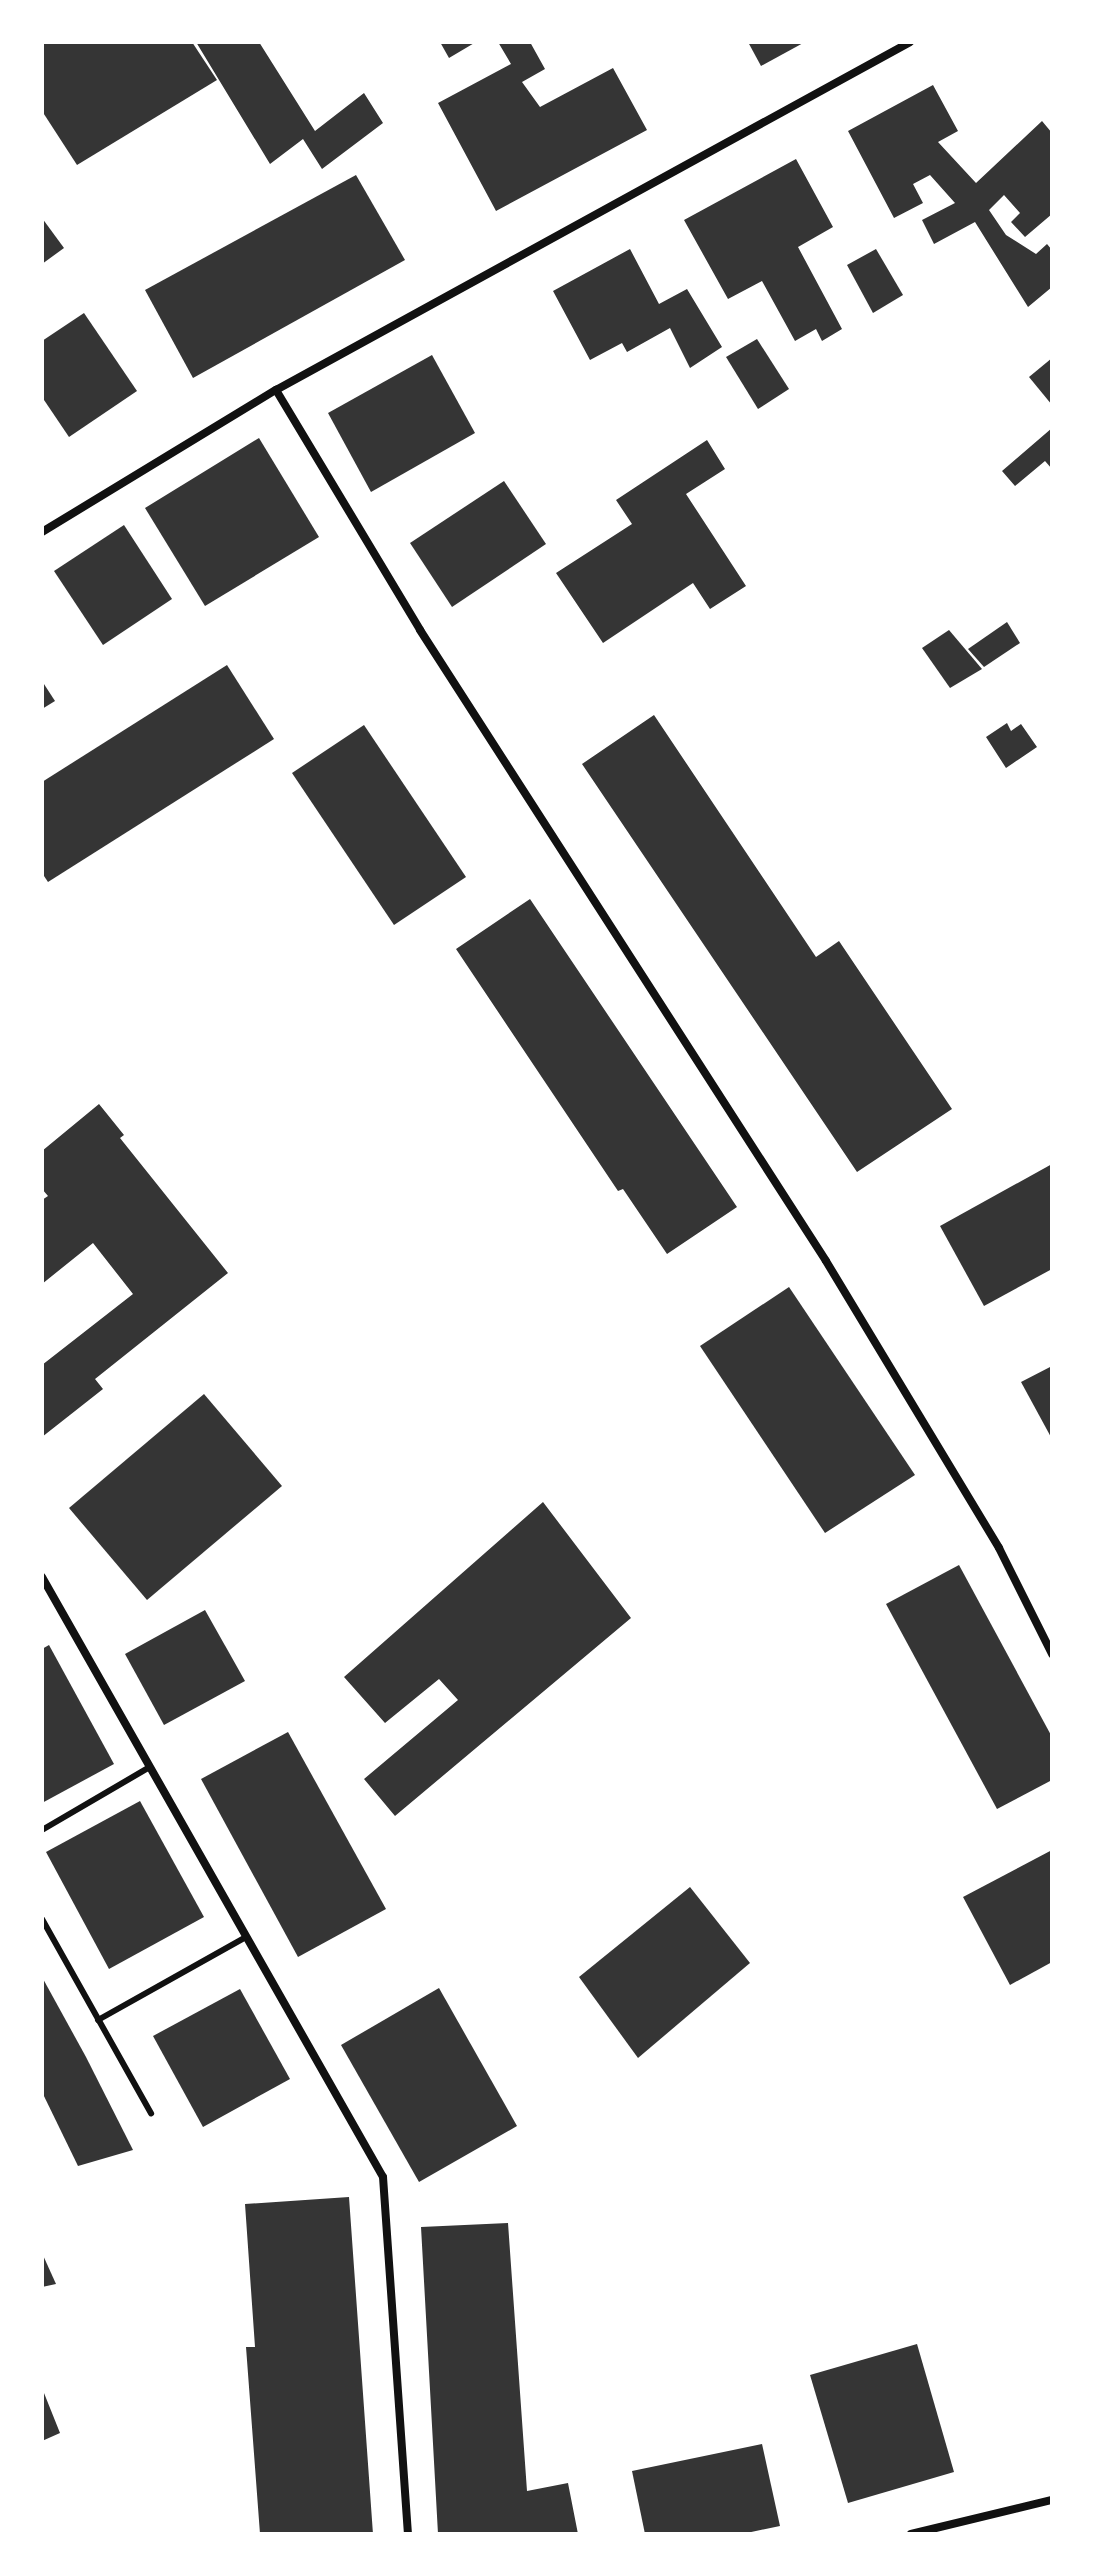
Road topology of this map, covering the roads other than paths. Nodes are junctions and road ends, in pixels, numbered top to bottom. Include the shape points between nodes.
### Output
1 (910, 42) edge
2 (276, 390) junction
3 (42, 532) edge
4 (42, 1577) edge
5 (1052, 1654) edge
6 (150, 1767) junction
7 (42, 1830) edge
8 (42, 1919) edge
9 (246, 1937) junction
10 (98, 2020) junction
11 (151, 2113) dead end
12 (1052, 2500) edge
13 (408, 2534) edge
14 (911, 2534) edge

1 - 2 street
2 - 3 street
2 - 5 street via 420,630 826,1261 999,1548
4 - 6 street
6 - 7 lane
6 - 9 street
8 - 10 lane
9 - 10 lane
9 - 13 street via 383,2177
10 - 11 lane
12 - 14 street

